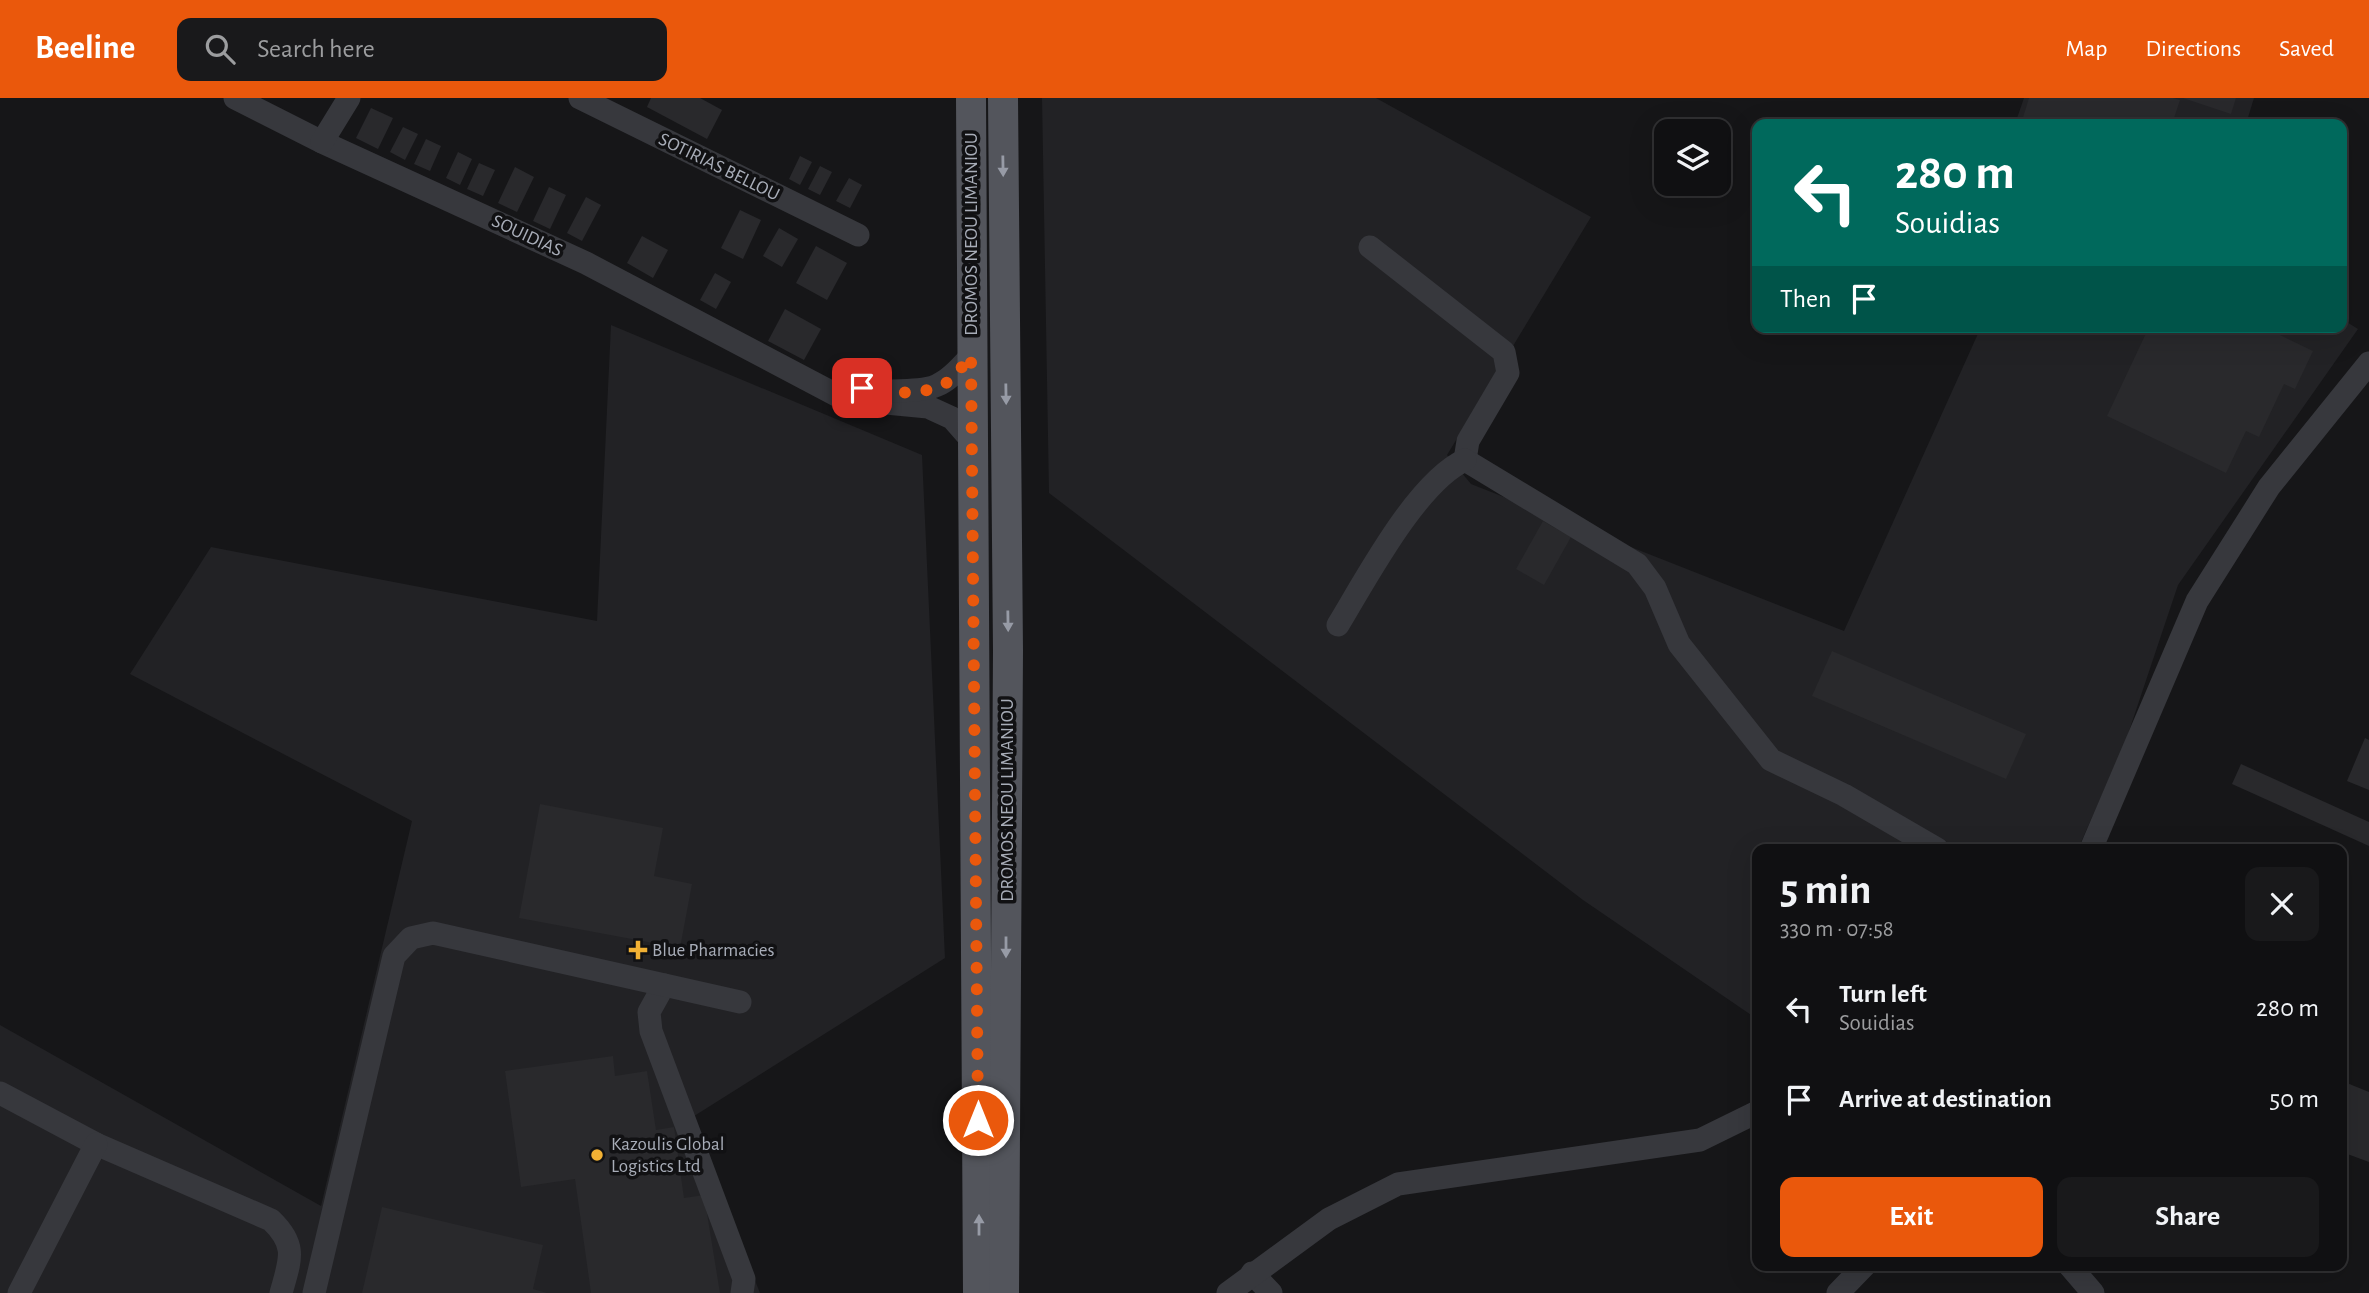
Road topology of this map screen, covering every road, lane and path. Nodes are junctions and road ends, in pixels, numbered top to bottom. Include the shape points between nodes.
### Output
1 (235, 98) edge
2 (349, 98) edge
3 (580, 98) edge
4 (971, 98) edge
5 (1003, 98) edge
6 (322, 142) junction
7 (858, 235) dead end
8 (1370, 247) dead end
9 (971, 356) junction
10 (2369, 363) edge
11 (815, 383) junction
12 (973, 442) junction
13 (1465, 460) junction
14 (1338, 625) dead end
15 (1929, 844) edge
16 (2093, 844) edge
17 (664, 985) junction
18 (740, 1002) dead end
19 (0, 1093) edge
20 (1752, 1114) edge
21 (96, 1143) junction
22 (1859, 1271) edge
23 (2074, 1271) edge
24 (1252, 1273) junction
25 (19, 1293) edge
26 (281, 1293) edge
27 (314, 1293) edge
28 (742, 1293) edge
29 (978, 1293) edge
30 (1004, 1293) edge
31 (1228, 1293) edge
32 (1271, 1293) edge
33 (1838, 1293) edge
34 (2093, 1293) edge

1 - 6 street, SOUIDIAS
2 - 6 street
3 - 7 street, SOTIRIAS BELLOU
4 - 9 main road, DROMOS NEOU LIMANIOU
5 -> 30 main road, DROMOS NEOU LIMANIOU via 1008,651
6 - 11 street, SOUIDIAS via 586,263
8 - 13 street via 1504,352 1508,373 1468,441
9 - 11 street, SOUIDIAS via 949,381 929,390 881,392
9 - 12 main road, DROMOS NEOU LIMANIOU
10 - 16 street via 2269,487 2197,601
11 - 12 street, SOUIDIAS via 844,399 928,407 952,418
29 -> 12 main road, DROMOS NEOU LIMANIOU
13 - 14 street via 1436,479
13 - 15 street via 1637,564 1655,589 1679,643 1771,760 1844,794
17 - 18 street
17 - 27 street via 433,933 411,938 394,956
17 - 28 street via 649,1012 651,1031 744,1279
19 - 21 street
20 - 24 street via 1700,1140 1398,1184 1329,1219
21 - 25 street
21 - 26 street via 271,1220 286,1234 291,1254
22 - 33 street
23 - 34 street
24 - 31 street
24 - 32 street

